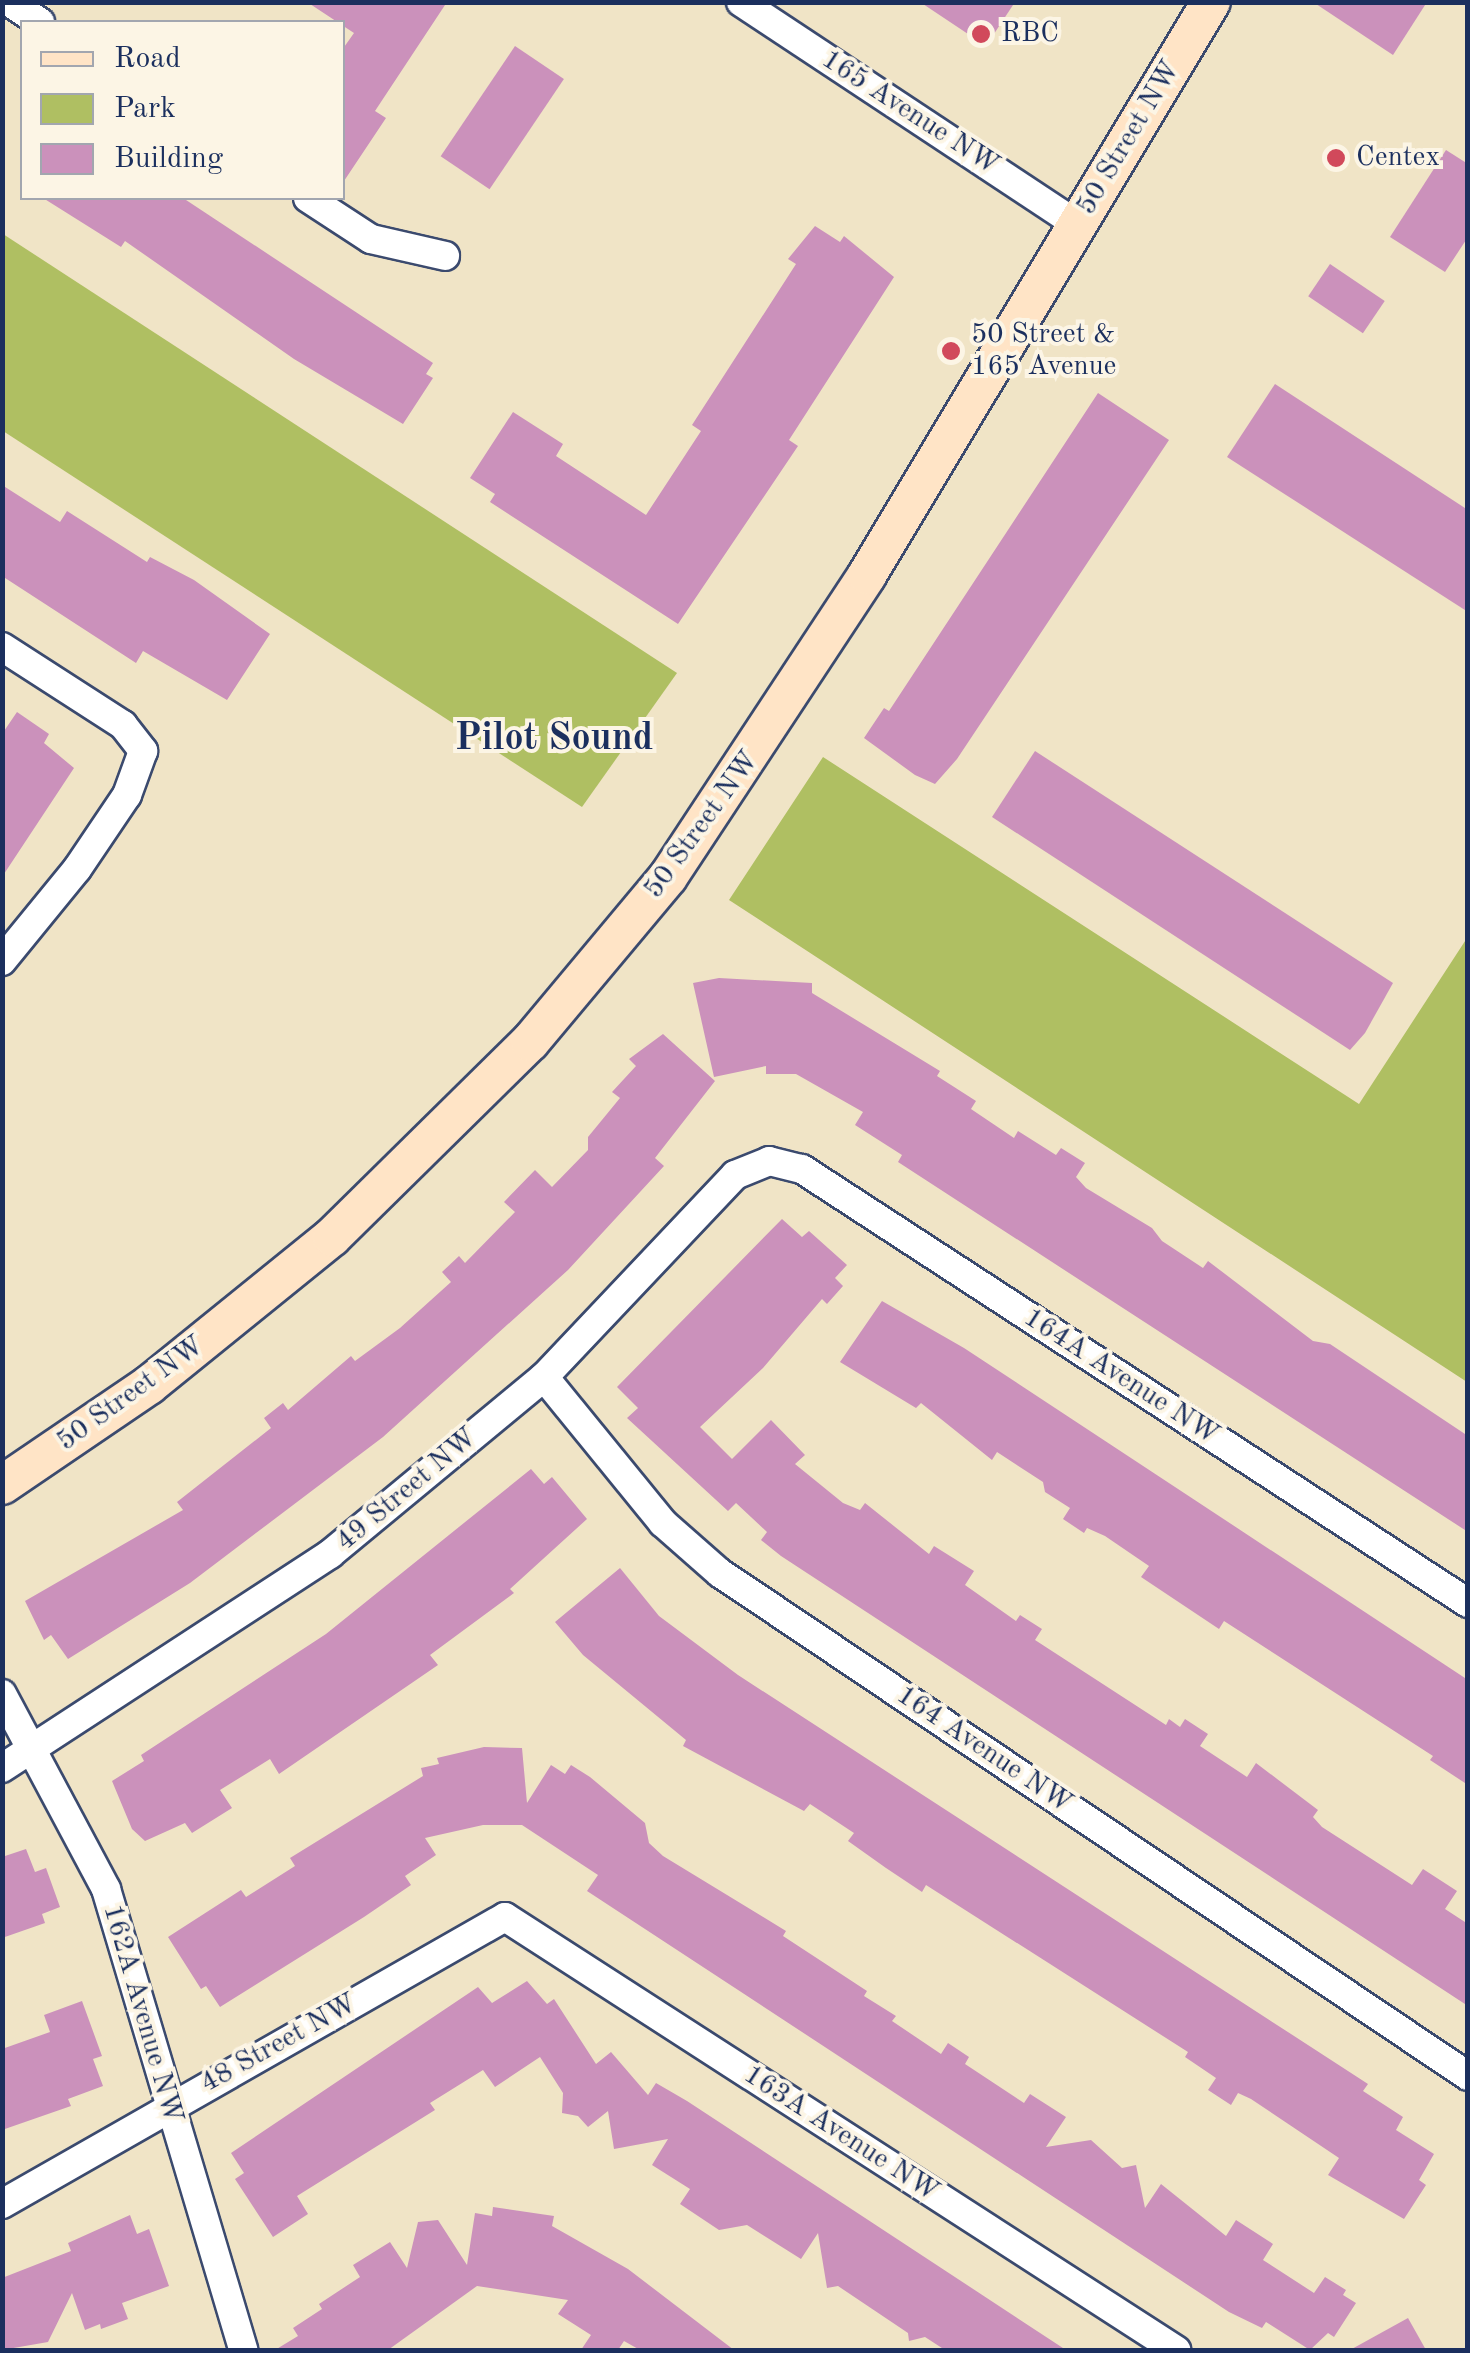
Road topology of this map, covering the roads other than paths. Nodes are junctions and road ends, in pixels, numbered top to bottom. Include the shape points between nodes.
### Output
1 (9, 2) edge
2 (742, 2) edge
3 (1210, 2) edge
4 (37, 20) edge
5 (311, 200) edge
6 (1078, 224) junction
7 (445, 256) dead end
8 (2, 647) edge
9 (2, 961) edge
10 (769, 1161) joint
11 (544, 1377) junction
12 (2, 1484) edge
13 (1468, 1603) edge
14 (2, 1694) edge
15 (34, 1747) junction
16 (2, 1768) edge
17 (506, 1918) joint
18 (1468, 2076) edge
19 (167, 2107) junction
20 (2, 2204) edge
21 (243, 2350) edge
22 (1176, 2350) edge

1 - 4 street
2 - 6 street, 165 Avenue NW
3 - 6 main road, 50 Street NW
5 - 7 street via 372,239
6 - 12 main road, 50 Street NW via 748,763 592,970 466,1110 332,1237 149,1385
8 - 9 street via 123,725 143,751 134,780 87,854
10 - 11 street, 49 Street NW via 736,1175
10 - 13 street, 164A Avenue NW via 802,1169
11 - 15 street, 49 Street NW via 330,1554
11 - 18 street, 164 Avenue NW via 663,1523 720,1572
14 - 15 street, 162A Avenue NW
15 - 16 street, 49 Street NW
15 - 19 street, 162A Avenue NW via 106,1889
17 - 19 street, 48 Street NW
17 - 22 street, 163A Avenue NW
19 - 20 street, 48 Street NW
19 - 21 street, 162A Avenue NW

